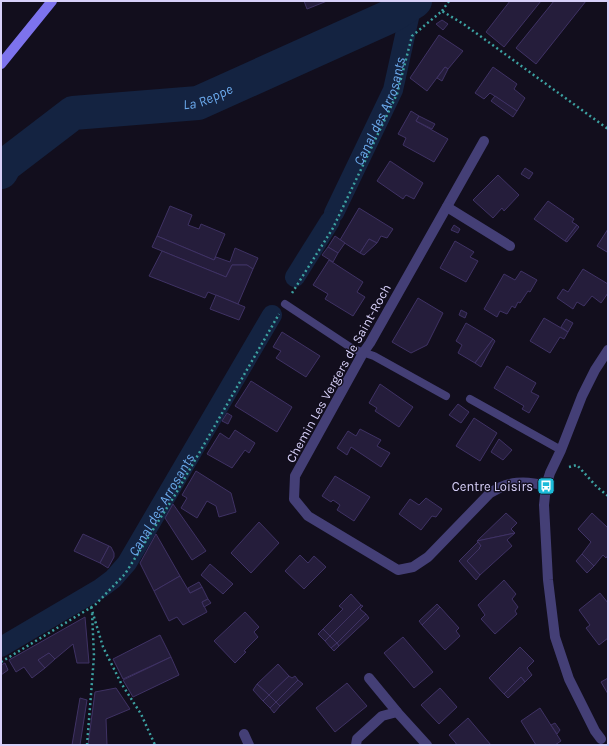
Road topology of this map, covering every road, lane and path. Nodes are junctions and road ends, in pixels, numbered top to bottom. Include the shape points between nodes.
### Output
1 (52, 1) edge
2 (450, 1) edge
3 (442, 11) junction
4 (1, 64) edge
5 (608, 129) edge
6 (484, 140) dead end
7 (447, 207) junction
8 (510, 246) dead end
9 (285, 304) junction
10 (608, 350) edge
11 (363, 353) junction
12 (446, 396) dead end
13 (470, 399) dead end
14 (561, 450) junction
15 (556, 461) junction
16 (546, 486) junction
17 (608, 496) edge
18 (91, 608) junction
19 (1, 662) edge
20 (369, 678) dead end
21 (397, 712) junction
22 (244, 734) dead end
23 (601, 741) edge
24 (87, 745) edge
25 (155, 745) edge
26 (249, 745) edge
27 (356, 745) edge
28 (427, 745) edge

1 - 4 main road
2 - 3 path
3 - 5 path
3 - 9 path via 412,36 397,94 333,228
6 - 7 street, Chemin Les Vergers de Saint-Roch
7 - 8 street
7 - 11 street, Chemin Les Vergers de Saint-Roch
9 - 11 lane via 353,350
9 - 18 path via 175,495 125,574
10 - 14 street via 582,396
11 - 12 lane via 374,356
11 - 16 street, Chemin Les Vergers de Saint-Roch via 295,476 294,500 308,516 398,570 413,567 428,556 500,486 533,482
13 - 14 lane
14 - 15 street
15 - 16 street
15 - 17 path via 568,467 577,465
16 - 23 street via 544,505 548,580 555,637 569,679
18 - 19 path
18 - 24 path via 94,656
18 - 25 path via 104,647
20 - 21 street
21 - 27 street via 382,716 356,739
21 - 28 street
22 - 26 street

